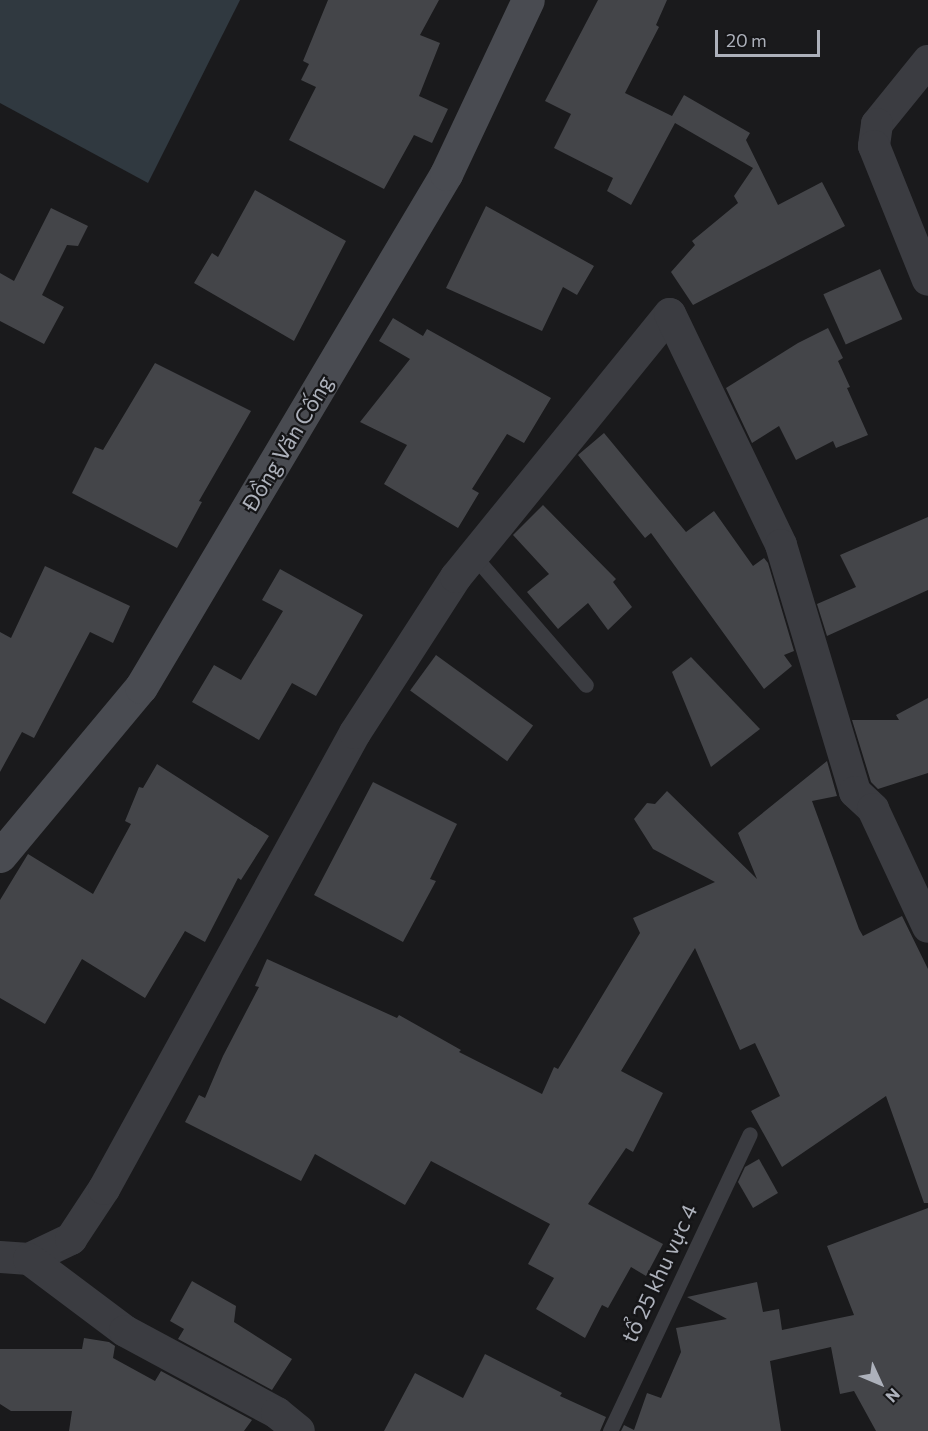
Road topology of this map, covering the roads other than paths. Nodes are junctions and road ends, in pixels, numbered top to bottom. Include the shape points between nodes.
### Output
1 (528, 0) edge
2 (928, 61) edge
3 (928, 280) edge
4 (473, 555) junction
5 (586, 685) dead end
6 (0, 856) edge
7 (928, 927) edge
8 (750, 1134) dead end
9 (14, 1258) edge
10 (299, 1431) edge
11 (610, 1431) edge

1 - 6 street, Đồng Văn Cống via 446,174 141,687
2 - 3 street via 877,124 874,146
4 - 5 lane
4 - 7 street via 670,314 781,545 855,792 873,809
4 - 9 street via 355,733 104,1189 71,1239
8 - 11 lane, tổ 25 khu vực 4
9 - 10 street via 125,1331 277,1413

